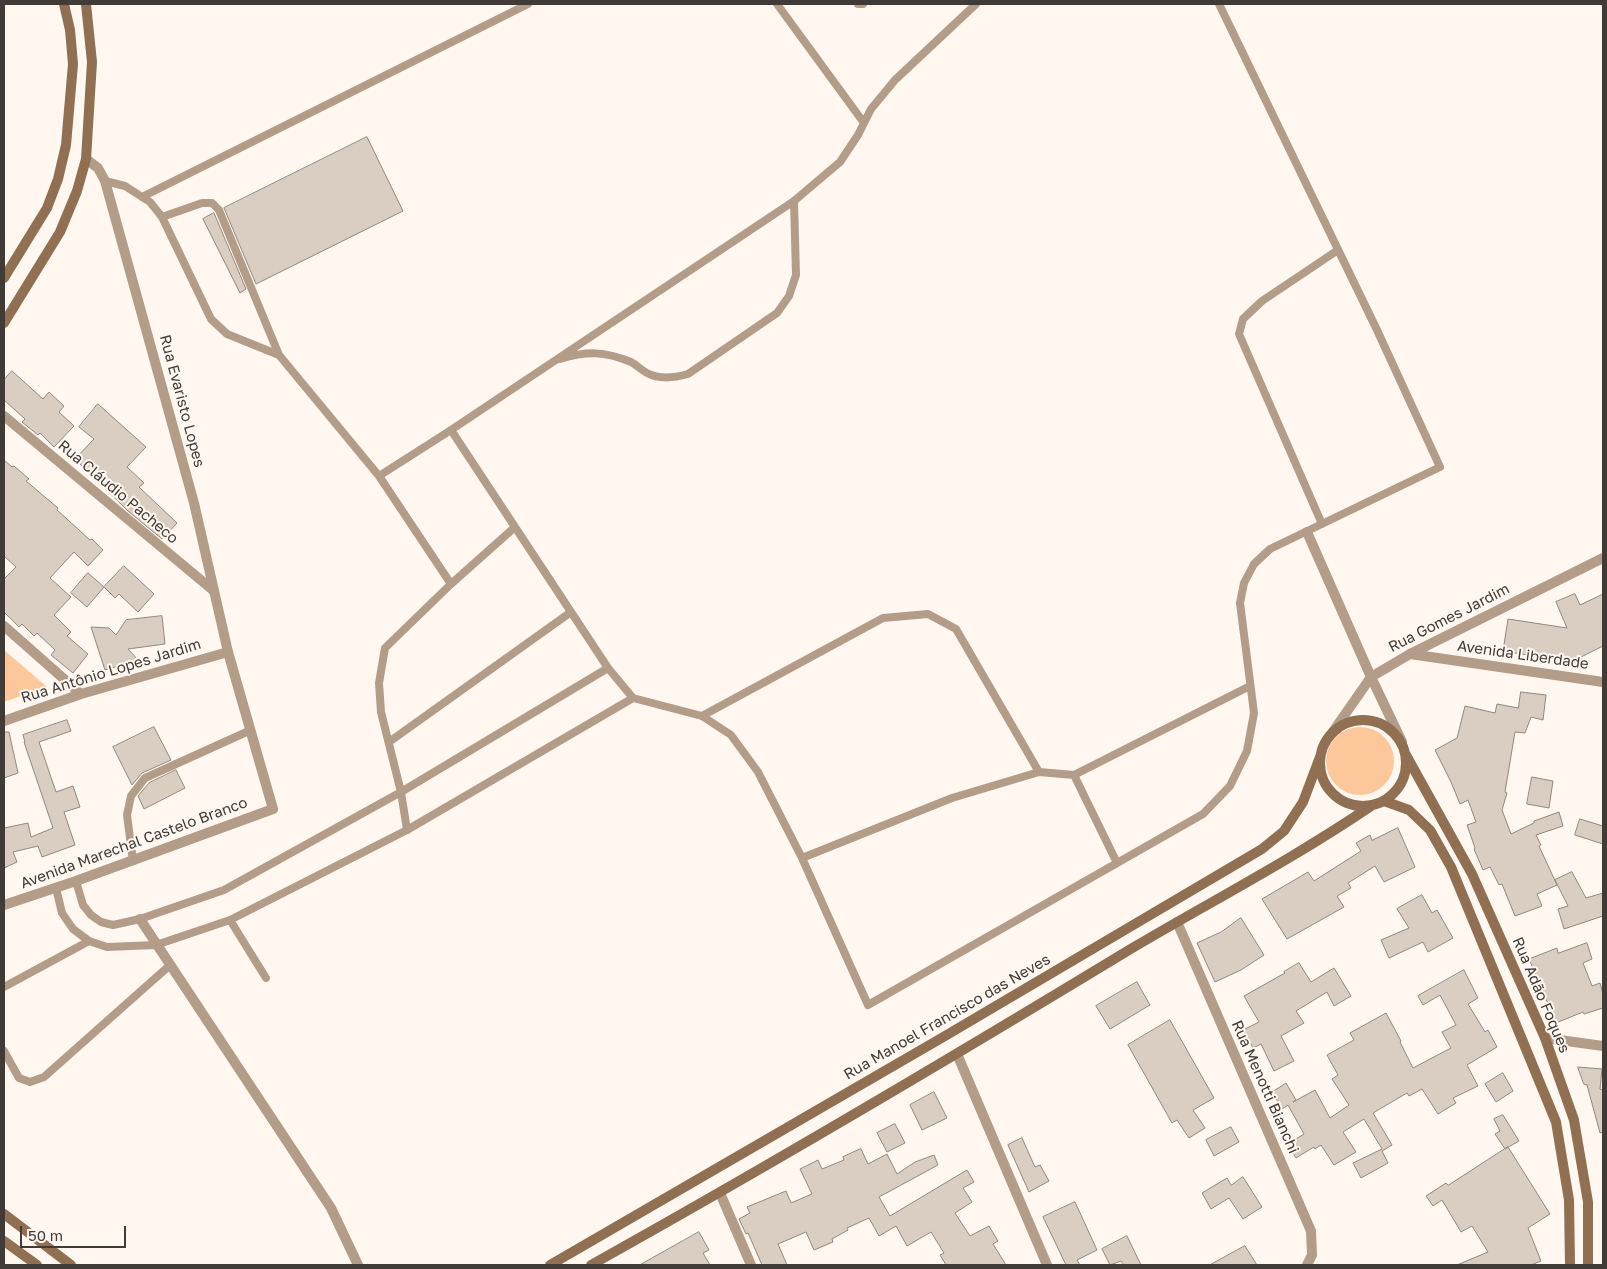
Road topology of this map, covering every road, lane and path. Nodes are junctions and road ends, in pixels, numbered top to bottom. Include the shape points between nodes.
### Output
1 (64, 4) edge
2 (86, 4) edge
3 (528, 4) edge
4 (776, 4) edge
5 (858, 4) edge
6 (863, 4) edge
7 (976, 4) edge
8 (1219, 4) edge
9 (864, 124) junction
10 (86, 159) junction
11 (105, 180) junction
12 (142, 196) junction
13 (794, 201) junction
14 (162, 217) junction
15 (1338, 250) junction
16 (4, 278) edge
17 (4, 323) edge
18 (279, 355) junction
19 (552, 361) junction
20 (4, 416) edge
21 (451, 430) junction
22 (379, 476) junction
23 (1322, 524) junction
24 (515, 527) junction
25 (1307, 532) junction
26 (1603, 558) edge
27 (451, 584) junction
28 (214, 591) junction
29 (571, 612) junction
30 (4, 626) edge
31 (228, 652) junction
32 (1410, 654) junction
33 (608, 668) junction
34 (1371, 677) junction
35 (1603, 682) edge
36 (1250, 686) junction
37 (81, 694) junction
38 (633, 698) junction
39 (702, 716) junction
40 (4, 721) edge
41 (251, 730) junction
42 (1332, 733) junction
43 (389, 742) junction
44 (1402, 742) junction
45 (1406, 755) junction
46 (1320, 758) junction
47 (1039, 772) junction
48 (1074, 775) junction
49 (400, 792) junction
50 (1384, 801) junction
51 (1371, 806) junction
52 (273, 810) joint
53 (407, 830) junction
54 (802, 858) junction
55 (133, 860) junction
56 (1117, 863) junction
57 (76, 881) junction
58 (56, 888) junction
59 (4, 905) edge
60 (140, 919) junction
61 (230, 920) junction
62 (1177, 922) junction
63 (89, 941) junction
64 (156, 945) junction
65 (170, 966) junction
66 (266, 978) dead end
67 (4, 987) edge
68 (1545, 1038) junction
69 (1603, 1046) edge
70 (4, 1051) edge
71 (957, 1054) junction
72 (720, 1193) junction
73 (4, 1214) edge
74 (4, 1241) edge
75 (37, 1265) edge
76 (71, 1265) edge
77 (358, 1265) edge
78 (550, 1265) edge
79 (591, 1265) edge
80 (752, 1265) edge
81 (1047, 1265) edge
82 (1307, 1265) edge
83 (1570, 1265) edge
84 (1588, 1265) edge

1 - 16 main road via 73,64 66,145 47,208
2 - 10 main road via 92,62
3 - 12 lane
4 - 9 lane
5 - 6 lane
7 - 9 lane via 895,80
8 - 15 lane
9 - 13 lane via 840,162
10 - 11 street, Rua Evaristo Lopes via 98,168
10 - 17 main road via 60,232
11 - 12 lane
11 - 28 street, Rua Evaristo Lopes via 194,503
12 - 14 lane
13 - 19 lane
13 - 19 lane via 796,275 789,296 777,313 688,374 660,377 607,354 579,353
14 - 18 lane via 211,319 227,334
14 - 18 lane via 202,203 212,203 219,210
15 - 23 lane via 1262,301 1243,319 1239,334
15 - 23 lane via 1440,467
18 - 22 lane
19 - 21 lane
20 - 28 street, Rua Cláudio Pacheco
21 - 22 lane
21 - 24 lane
22 - 27 lane
23 - 25 lane
24 - 27 lane
24 - 29 lane
25 - 34 street
25 - 36 lane via 1270,550 1254,564 1244,583 1240,603
26 - 32 street, Rua Gomes Jardim
27 - 43 lane via 385,648 379,683 381,712
28 - 31 street, Rua Evaristo Lopes
29 - 33 lane
29 - 43 lane
30 - 37 street
31 - 37 street, Rua Antônio Lopes Jardim
31 - 41 street, Rua Evaristo Lopes
32 - 34 street, Rua Gomes Jardim
32 - 35 street, Avenida Liberdade
33 - 38 lane
33 - 49 lane
34 - 42 street, Rua Gomes Jardim
34 - 44 street
36 - 48 lane
36 - 56 lane via 1254,713 1247,751 1230,786 1203,814
37 - 40 street, Rua Antônio Lopes Jardim
38 - 39 lane
38 - 53 lane
39 - 47 lane via 883,618 928,614 956,629
39 - 54 lane via 731,735 758,772
41 - 52 street, Rua Evaristo Lopes
41 - 55 lane via 146,778 131,796 127,815
42 - 44 main road via 1343,724 1369,720 1393,731
42 - 46 main road
43 - 49 lane
44 - 45 main road
45 - 50 main road via 1403,782
45 - 68 main road, Rua Adão Foques via 1472,874
46 - 51 main road via 1320,771 1333,795 1344,802
46 - 78 main road, Rua Manoel Francisco das Neves via 1303,802 1284,831 1262,849
47 - 48 lane
47 - 54 lane via 952,798
48 - 56 lane
49 - 53 lane
49 - 60 lane via 224,890
50 - 51 main road
50 - 83 main road via 1409,810 1430,830 1451,867 1556,1122 1569,1200
51 - 62 main road via 1326,836
52 - 55 street, Avenida Marechal Castelo Branco
53 - 61 lane
54 - 56 lane via 868,1005
55 - 57 street, Avenida Marechal Castelo Branco
57 - 58 street, Avenida Marechal Castelo Branco
57 - 60 lane via 83,905 101,922 113,925
58 - 59 street, Avenida Marechal Castelo Branco
58 - 63 lane via 62,913 73,929
60 - 64 street
61 - 64 lane
61 - 66 lane
62 - 71 main road
62 - 82 street, Rua Menotti Bianchi via 1311,1231 1312,1255
63 - 64 lane via 107,947
63 - 67 lane
64 - 65 street
65 - 70 lane via 44,1077 30,1082 19,1078
65 - 77 street via 331,1208
68 - 69 street
68 - 84 main road, Rua Adão Foques via 1574,1120 1588,1202
71 - 72 main road
71 - 81 street
72 - 79 main road
72 - 80 street
73 - 76 main road
74 - 75 main road

